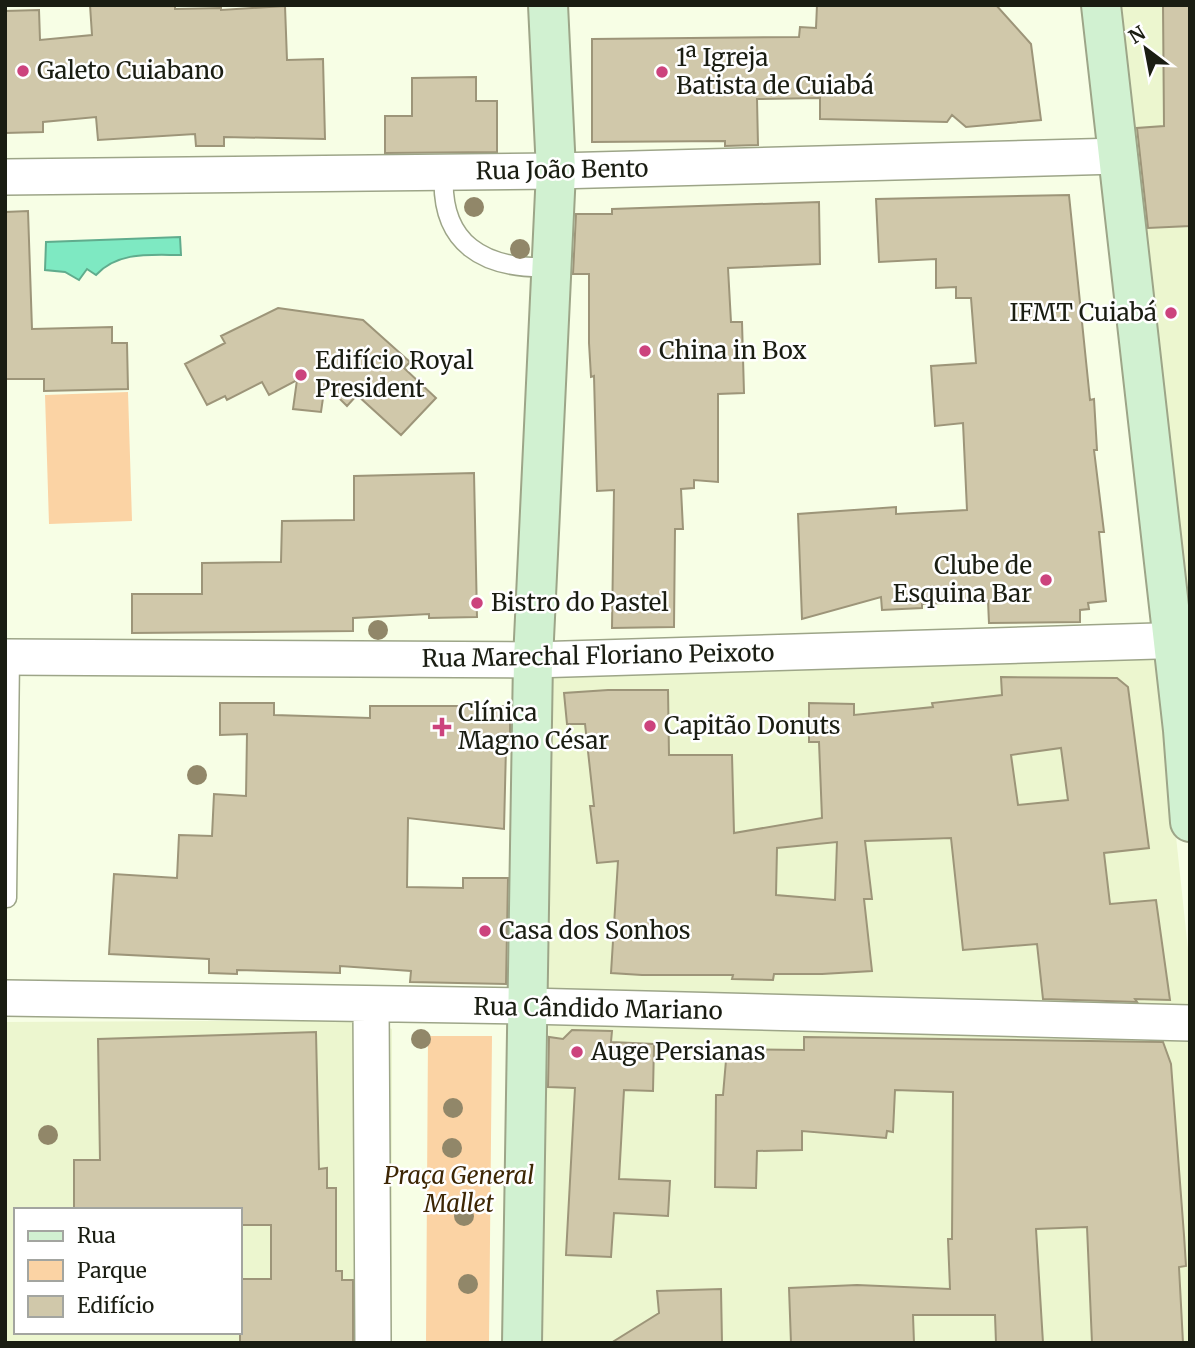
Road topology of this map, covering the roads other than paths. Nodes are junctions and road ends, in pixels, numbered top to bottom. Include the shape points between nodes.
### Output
1 (548, 5) edge
2 (1101, 5) edge
3 (1119, 156) junction
4 (556, 170) junction
5 (444, 172) junction
6 (5, 177) edge
7 (551, 267) junction
8 (1181, 640) edge
9 (7, 657) edge
10 (533, 660) junction
11 (1190, 822) edge
12 (7, 898) dead end
13 (5, 998) edge
14 (371, 1005) junction
15 (527, 1006) junction
16 (1190, 1023) edge
17 (373, 1343) edge
18 (522, 1343) edge

1 - 4 main road
2 - 3 main road
3 - 4 street, Rua João Bento
3 - 8 main road
4 - 5 street, Rua João Bento
4 - 7 main road
5 - 6 street, Rua João Bento
5 - 7 lane via 447,216 473,249 512,266
7 - 10 main road
8 - 10 street, Rua Marechal Floriano Peixoto
8 - 11 main road
9 - 10 street, Rua Marechal Floriano Peixoto
9 - 12 lane
10 - 15 main road
13 - 14 street, Rua Cândido Mariano
14 - 15 street, Rua Cândido Mariano
14 - 17 street
15 - 16 street, Rua Cândido Mariano
15 - 18 main road

